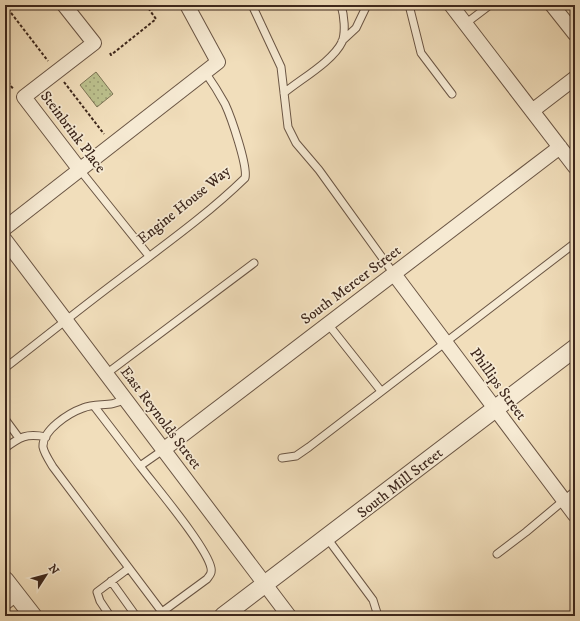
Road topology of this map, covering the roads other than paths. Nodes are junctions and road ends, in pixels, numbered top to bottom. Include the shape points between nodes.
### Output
1 (64, 5) edge
2 (188, 5) edge
3 (252, 5) edge
4 (341, 5) edge
5 (367, 5) edge
6 (409, 5) edge
7 (451, 5) edge
8 (490, 5) edge
9 (552, 5) edge
10 (465, 24) junction
11 (575, 34) edge
12 (342, 41) junction
13 (205, 72) junction
14 (575, 78) edge
15 (284, 93) junction
16 (452, 94) dead end
17 (532, 111) junction
18 (560, 147) junction
19 (575, 167) edge
20 (80, 170) junction
21 (5, 228) edge
22 (5, 240) edge
23 (575, 243) edge
24 (149, 256) junction
25 (254, 263) dead end
26 (394, 274) junction
27 (65, 320) junction
28 (328, 324) junction
29 (445, 341) junction
30 (575, 348) edge
31 (5, 368) edge
32 (106, 374) junction
33 (381, 392) junction
34 (124, 398) junction
35 (94, 406) junction
36 (495, 410) junction
37 (5, 419) edge
38 (46, 437) junction
39 (19, 438) junction
40 (5, 448) edge
41 (163, 450) junction
42 (282, 458) dead end
43 (140, 466) junction
44 (575, 491) edge
45 (563, 499) junction
46 (575, 515) edge
47 (327, 538) junction
48 (496, 554) dead end
49 (128, 568) junction
50 (5, 580) edge
51 (111, 581) junction
52 (266, 584) junction
53 (11, 602) edge
54 (164, 614) edge
55 (33, 616) edge
56 (110, 616) edge
57 (136, 616) edge
58 (223, 616) edge
59 (289, 616) edge
60 (378, 616) edge

1 - 20 street, Steinbrink Place via 94,43 24,96
2 - 13 street via 218,62
3 - 15 lane via 281,67
4 - 12 lane via 344,14
5 - 12 lane via 356,28
6 - 16 lane via 421,53
7 - 10 street
8 - 10 lane
9 - 11 street
10 - 17 street
12 - 15 lane via 332,56
13 - 20 street
13 - 24 lane, Engine House Way via 231,120 245,167 245,178 230,193
14 - 17 street
15 - 26 lane via 288,126 296,143 319,170
17 - 18 street
18 - 19 street
18 - 26 street, South Mercer Street
20 - 21 street
20 - 24 lane, Steinbrink Place
22 - 27 street, East Reynolds Street
23 - 29 lane
24 - 27 lane, Engine House Way
25 - 32 lane
26 - 28 street, South Mercer Street
26 - 29 street, Phillips Street
27 - 31 lane, Engine House Way
27 - 32 street, East Reynolds Street
28 - 33 lane
28 - 41 street, South Mercer Street
29 - 33 lane
29 - 36 street, Phillips Street
30 - 36 street, South Mill Street
32 - 34 street, East Reynolds Street
33 - 42 lane via 299,454
34 - 35 lane via 117,404
34 - 41 street, East Reynolds Street
35 - 38 lane via 84,407 63,418 54,425
35 - 43 lane
36 - 45 street, Phillips Street
36 - 47 street, South Mill Street
37 - 39 lane
38 - 39 lane via 32,434
38 - 49 lane via 43,448 53,467
39 - 40 lane
41 - 43 lane
41 - 52 street, East Reynolds Street
43 - 54 lane via 196,540 211,566 212,573 208,579
44 - 45 lane
45 - 46 street, Phillips Street
45 - 48 lane via 526,532
47 - 52 street, South Mill Street
47 - 60 lane via 374,600
49 - 51 lane
49 - 54 lane
50 - 53 street
51 - 56 lane via 97,592
51 - 57 lane
52 - 58 street, South Mill Street
52 - 59 street, East Reynolds Street
53 - 55 street

